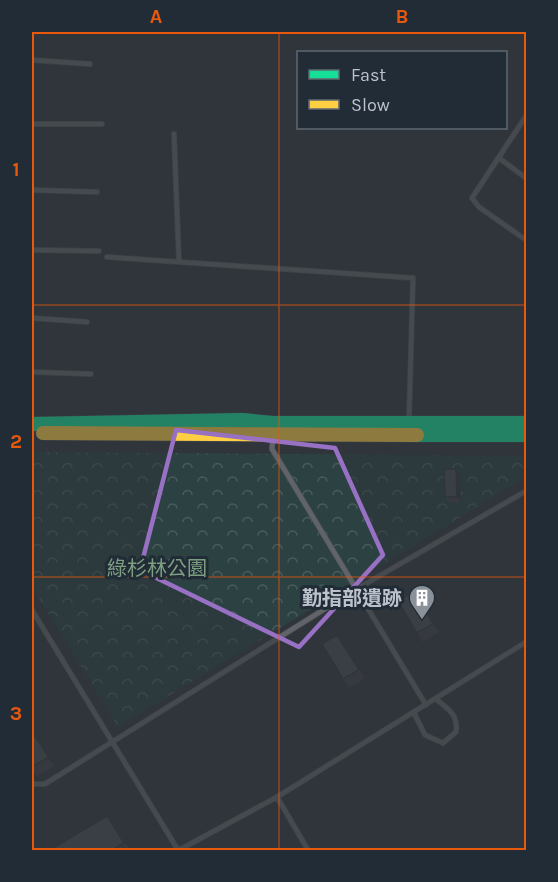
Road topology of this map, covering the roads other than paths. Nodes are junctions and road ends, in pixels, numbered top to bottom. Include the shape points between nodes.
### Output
1 (32, 60) edge
2 (90, 64) dead end
3 (526, 118) edge
4 (32, 124) edge
5 (102, 124) dead end
6 (174, 134) dead end
7 (499, 158) junction
8 (526, 178) edge
9 (32, 190) edge
10 (97, 192) dead end
11 (526, 240) edge
12 (32, 250) edge
13 (99, 251) dead end
14 (107, 258) dead end
15 (178, 262) junction
16 (32, 318) edge
17 (87, 322) dead end
18 (32, 372) edge
19 (91, 374) dead end
20 (409, 423) junction
21 (526, 423) edge
22 (32, 424) edge
23 (273, 428) junction
24 (32, 433) edge
25 (526, 435) edge
26 (526, 490) edge
27 (356, 590) junction
28 (32, 610) edge
29 (526, 642) edge
30 (436, 699) junction
31 (426, 705) junction
32 (414, 713) junction
33 (112, 743) junction
34 (32, 784) edge
35 (277, 797) junction
36 (179, 850) edge
37 (308, 850) edge

1 - 2 lane
3 - 7 lane
4 - 5 lane
6 - 15 lane
7 - 8 lane
7 - 11 lane via 472,198
9 - 10 lane
12 - 13 lane
14 - 15 lane
15 - 20 lane via 413,278
16 - 17 lane
18 - 19 lane
20 - 21 main road
20 - 23 main road
22 - 23 main road via 242,420
23 - 24 main road via 248,434
23 - 25 main road
23 - 27 lane via 272,449
26 - 27 lane
27 - 31 lane
27 - 33 lane
28 - 33 lane
29 - 30 lane
30 - 31 lane
30 - 32 lane via 456,714 458,723 456,732 443,743 425,735
31 - 32 lane
32 - 35 lane
33 - 34 lane via 45,784
33 - 36 lane
35 - 36 lane
35 - 37 lane

